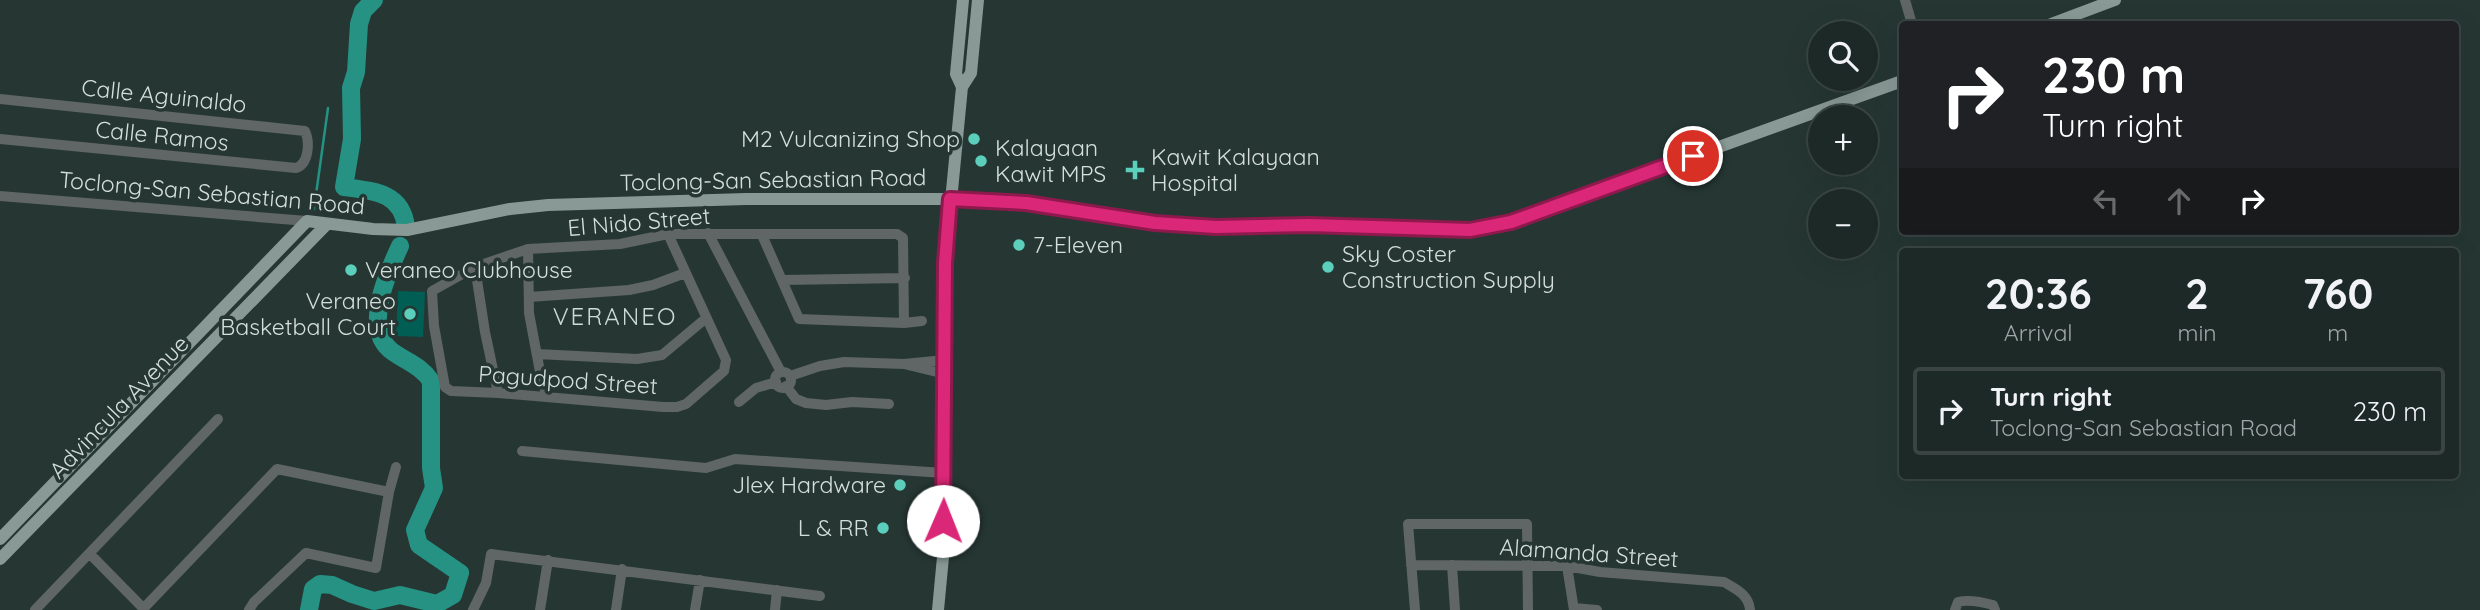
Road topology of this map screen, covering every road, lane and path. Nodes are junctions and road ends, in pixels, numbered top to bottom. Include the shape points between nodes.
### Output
1 (963, 0) edge
2 (978, 0) edge
3 (1905, 0) edge
4 (2115, 0) edge
5 (1911, 21) edge
6 (2059, 21) edge
7 (1899, 82) edge
8 (962, 88) junction
9 (0, 99) edge
10 (0, 139) edge
11 (306, 149) joint
12 (0, 195) edge
13 (950, 199) junction
14 (307, 221) junction
15 (327, 224) junction
16 (708, 233) junction
17 (668, 234) junction
18 (762, 235) junction
19 (528, 249) junction
20 (475, 267) junction
21 (685, 273) junction
22 (905, 278) junction
23 (783, 279) junction
24 (529, 297) junction
25 (705, 319) junction
26 (922, 321) dead end
27 (904, 323) junction
28 (537, 354) junction
29 (945, 360) junction
30 (904, 364) junction
31 (945, 374) junction
32 (783, 379) junction
33 (447, 390) joint
34 (498, 393) junction
35 (547, 397) junction
36 (136, 399) junction
37 (739, 402) dead end
38 (889, 404) dead end
39 (146, 409) junction
40 (218, 419) dead end
41 (522, 451) dead end
42 (396, 467) dead end
43 (944, 473) junction
44 (389, 492) junction
45 (0, 539) edge
46 (90, 554) junction
47 (0, 559) edge
48 (548, 560) junction
49 (1528, 564) junction
50 (1411, 565) junction
51 (1451, 565) junction
52 (1567, 566) junction
53 (622, 569) junction
54 (700, 580) junction
55 (777, 590) junction
56 (820, 596) dead end
57 (1574, 609) edge
58 (35, 610) edge
59 (144, 610) edge
60 (249, 610) edge
61 (473, 610) edge
62 (540, 610) edge
63 (616, 610) edge
64 (695, 610) edge
65 (775, 610) edge
66 (938, 610) edge
67 (1415, 610) edge
68 (1455, 610) edge
69 (1528, 610) edge
70 (1597, 610) edge
71 (1750, 610) edge
72 (1955, 610) edge
73 (1995, 610) edge

1 - 8 main road via 956,74
2 - 8 main road via 971,74
3 - 5 street
4 - 6 main road
7 - 13 main road, Toclong-San Sebastian Road via 1511,222 1470,230 1216,227 1155,223 1026,203
8 - 13 main road
9 - 11 street, Calle Aguinaldo via 305,131
10 - 11 street, Calle Ramos via 296,168 305,162
12 - 14 street, Toclong-San Sebastian Road
13 - 15 main road, Toclong-San Sebastian Road via 648,201 527,206 407,230
13 - 29 main road
14 - 15 main road, Toclong-San Sebastian Road
14 - 36 main road, Advincula Avenue
15 - 39 main road, Advincula Avenue
16 - 17 street, El Nido Street
16 - 18 street, El Nido Street
16 - 32 street
17 - 19 street, El Nido Street via 620,244
17 - 21 street
18 - 22 street, El Nido Street via 901,236
18 - 23 street
19 - 20 street, El Nido Street
19 - 24 street
20 - 33 street, El Nido Street via 432,290
20 - 34 street
21 - 24 street via 629,290
21 - 25 street
22 - 23 street
22 - 27 street
23 - 27 street via 799,319
24 - 28 street
25 - 28 street via 663,355 637,359
25 - 35 street, Pagudpod Street via 726,360 724,371 686,404 663,407
26 - 27 street
28 - 35 street
29 - 30 street
29 - 31 main road
30 - 31 street
30 - 32 street via 844,362
31 - 43 main road
32 - 37 street via 756,388
32 - 38 street via 796,400 806,403
33 - 34 street, Pagudpod Street
34 - 35 street, Pagudpod Street
36 - 39 main road
36 - 45 main road, Advincula Avenue
39 - 47 main road, Advincula Avenue
40 - 46 street
41 - 43 street via 706,468 735,459
42 - 44 street
43 - 66 main road
44 - 59 street via 277,469
44 - 60 street via 376,568 306,553
46 - 58 street
46 - 59 street
48 - 53 street
48 - 61 street via 491,554 486,583
48 - 62 street
49 - 50 street via 1528,524 1408,524
49 - 51 street, Alamanda Street
49 - 52 street, Alamanda Street
49 - 69 street
50 - 51 street, Alamanda Street
50 - 67 street
51 - 68 street
52 - 57 street
52 - 71 street, Alamanda Street via 1724,582 1740,591
53 - 54 street
53 - 63 street
54 - 55 street
54 - 64 street
55 - 56 street
55 - 65 street
57 - 70 street
72 - 73 street via 1964,600 1984,602

